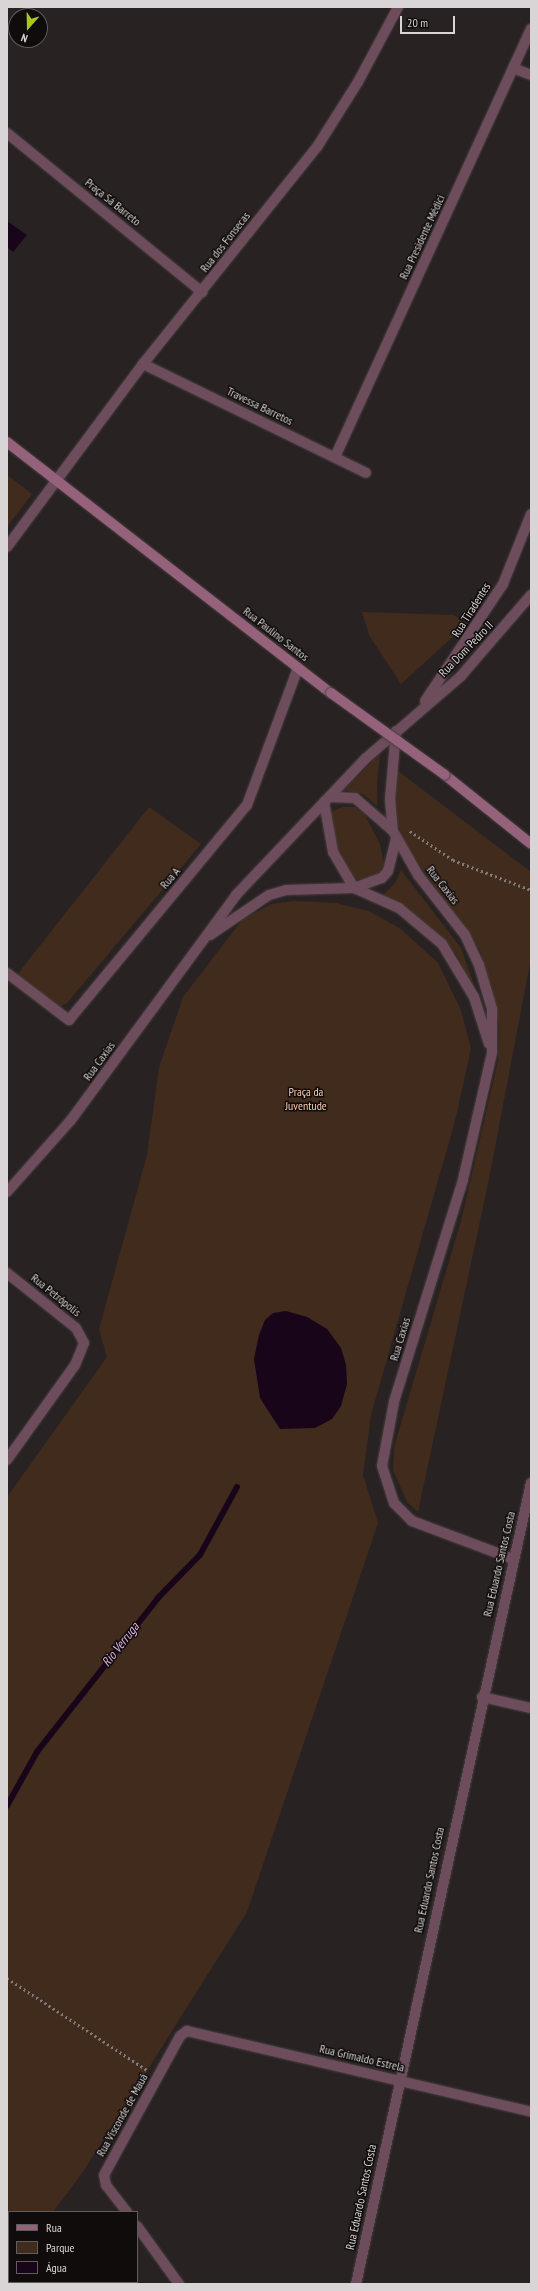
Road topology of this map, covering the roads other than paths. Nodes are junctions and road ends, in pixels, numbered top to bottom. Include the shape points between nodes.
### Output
1 (398, 7) edge
2 (531, 28) edge
3 (514, 68) junction
4 (531, 75) edge
5 (7, 133) edge
6 (202, 292) junction
7 (143, 364) junction
8 (7, 442) edge
9 (335, 457) junction
10 (366, 473) dead end
11 (57, 482) junction
12 (531, 514) edge
13 (7, 547) edge
14 (531, 596) edge
15 (298, 668) junction
16 (417, 712) junction
17 (396, 730) junction
18 (327, 799) junction
19 (395, 835) junction
20 (531, 844) edge
21 (354, 888) junction
22 (204, 940) junction
23 (7, 973) edge
24 (492, 1053) junction
25 (7, 1192) edge
26 (7, 1273) edge
27 (7, 1460) edge
28 (531, 1483) edge
29 (513, 1559) junction
30 (482, 1698) junction
31 (531, 1708) edge
32 (187, 2031) joint
33 (398, 2080) junction
34 (531, 2112) edge
35 (126, 2211) edge
36 (138, 2227) edge
37 (179, 2284) edge
38 (356, 2284) edge

1 - 6 street, Rua dos Fonsecas via 358,82 317,147
2 - 3 street, Rua Presidente Médici
3 - 4 street
3 - 9 street, Rua Presidente Médici
5 - 6 street, Praça Sá Barreto
6 - 7 street, Rua dos Fonsecas
7 - 9 street, Travessa Barretos
7 - 11 street, Rua dos Fonsecas
8 - 11 main road, Rua Paulino Santos
9 - 10 street, Travessa Barretos
11 - 13 street
11 - 15 main road, Rua Paulino Santos
12 - 16 street, Rua Tiradentes via 503,584
14 - 16 street, Rua Dom Pedro II via 461,676
15 - 20 main road, Rua Paulino Santos, bridge via 445,776
15 - 23 street, Rua A via 247,806 69,1020
16 - 17 street, Rua Dom Pedro II
17 - 18 street, Rua Dom Pedro II
17 - 19 street, Rua Caxias via 390,799
18 - 19 street via 355,798
18 - 21 street via 333,852
18 - 22 street, Rua Caxias via 236,895
19 - 21 street via 385,876
19 - 24 street, Rua Caxias via 418,875 465,935 479,965 492,1009
21 - 22 street via 286,890 269,895
21 - 24 street via 410,915 442,944 474,997
22 - 25 street, Rua Caxias via 71,1120
24 - 29 street, Rua Caxias via 463,1180 394,1402 382,1466 394,1503 412,1520
26 - 27 street, Rua Petrópolis via 76,1328 84,1343 76,1365
28 - 29 street, Rua Eduardo Santos Costa
29 - 30 street, Rua Eduardo Santos Costa
30 - 31 street
30 - 33 street, Rua Eduardo Santos Costa
32 - 33 street, Rua Grimaldo Estrela
32 - 35 street, Rua Visconde de Mauá via 180,2036 104,2174 106,2186
33 - 34 street, Rua Grimaldo Estrela
33 - 38 street, Rua Eduardo Santos Costa
36 - 37 street

